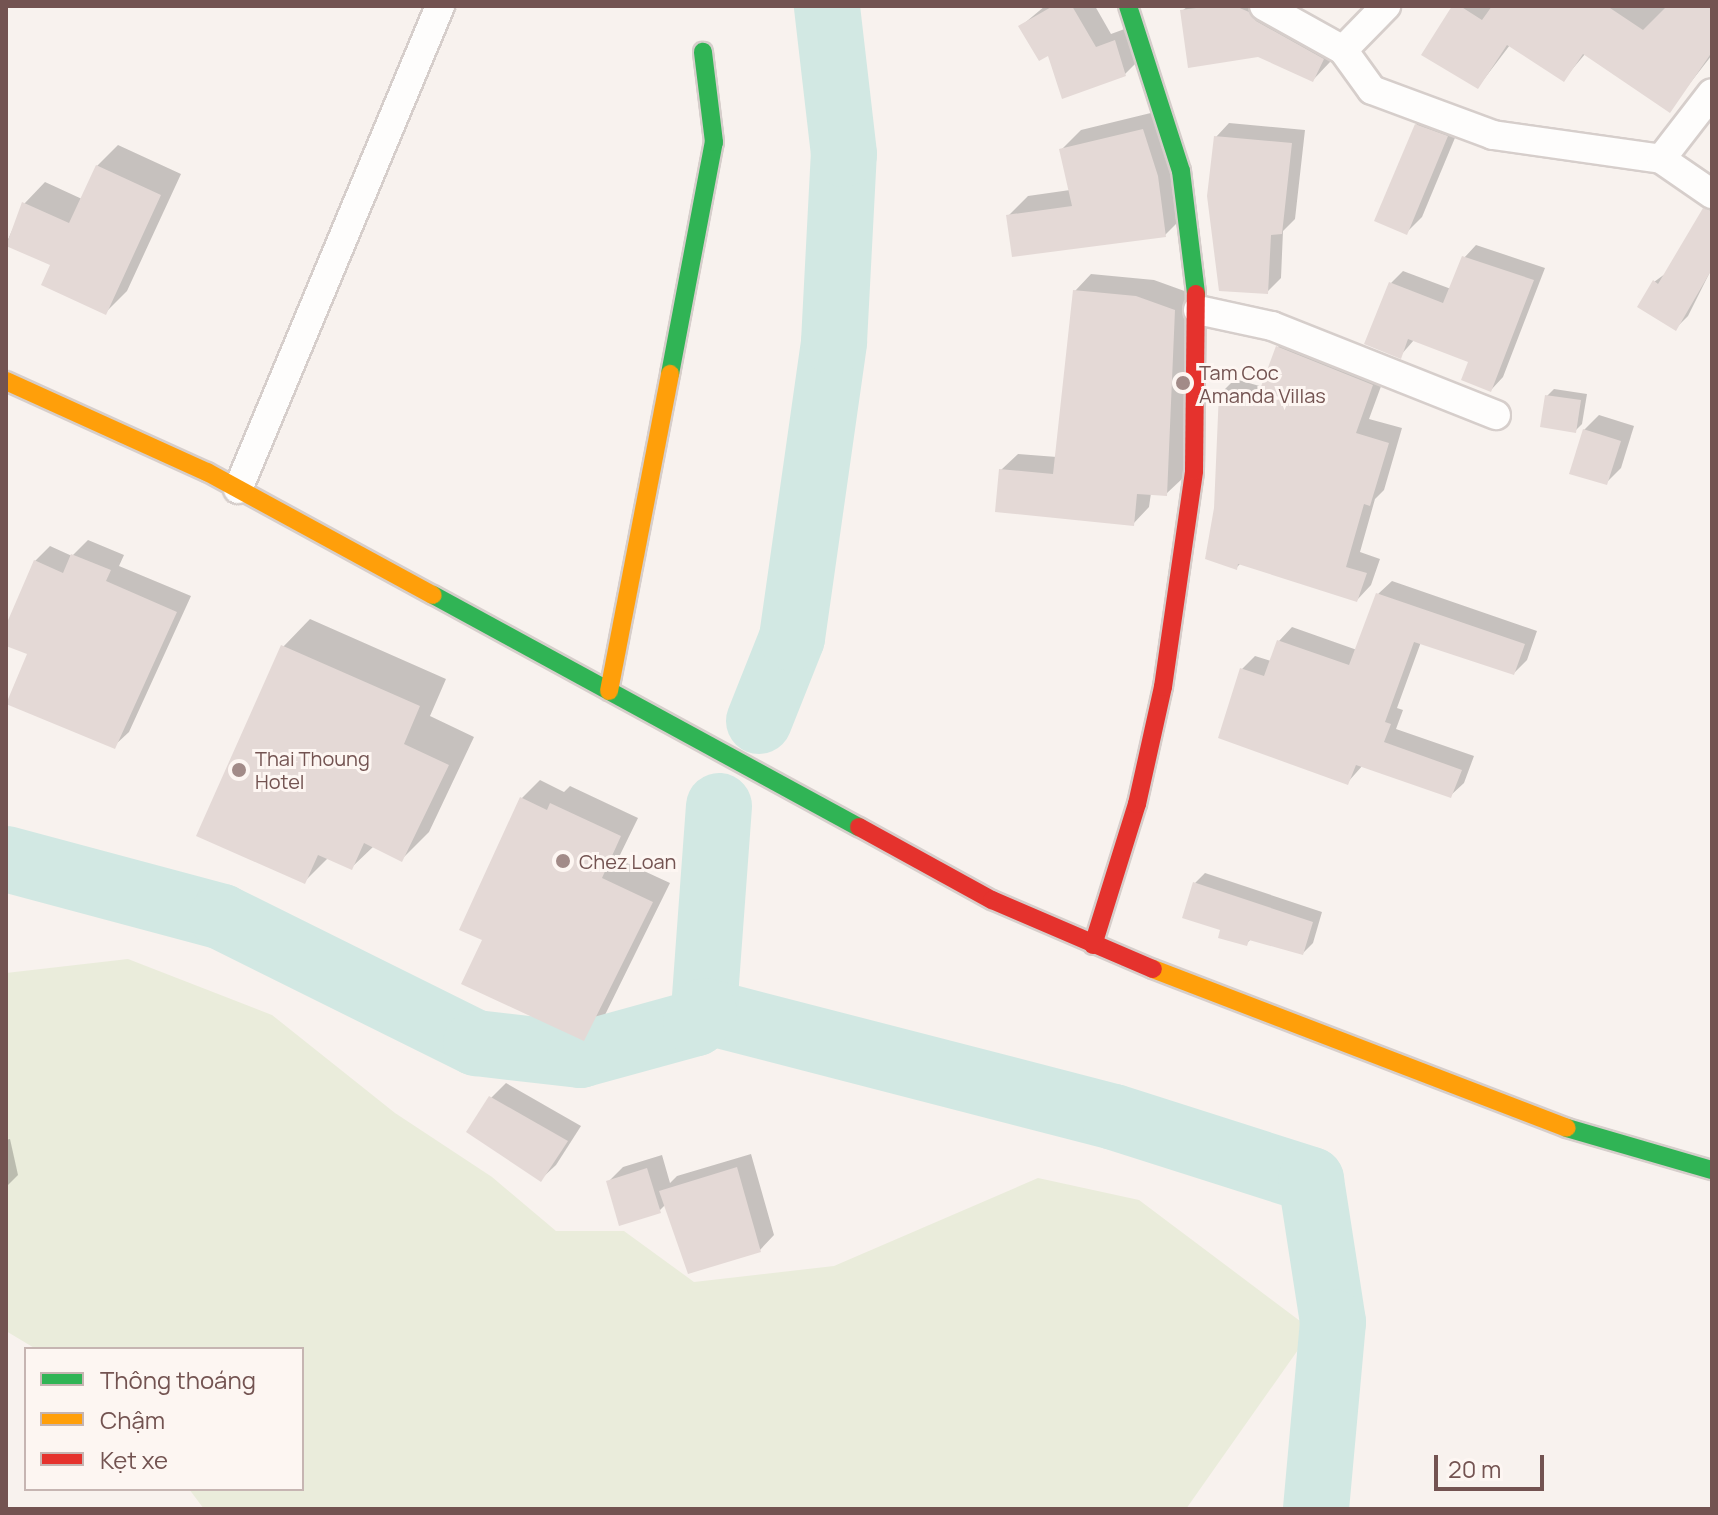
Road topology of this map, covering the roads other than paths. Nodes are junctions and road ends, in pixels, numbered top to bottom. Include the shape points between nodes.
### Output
1 (440, 6) edge
2 (1128, 6) edge
3 (1264, 6) edge
4 (1386, 6) edge
5 (1343, 50) junction
6 (703, 52) dead end
7 (1712, 93) edge
8 (1661, 159) junction
9 (1712, 194) edge
10 (1198, 310) junction
11 (6, 381) edge
12 (1496, 415) dead end
13 (238, 489) junction
14 (609, 691) junction
15 (1093, 945) junction
16 (1712, 1170) edge

1 - 13 street
2 - 10 main road via 1181,171
3 - 5 street
4 - 5 street
5 - 8 street via 1372,90 1493,135
6 - 14 main road via 714,142
7 - 8 street
8 - 9 street
10 - 12 street via 1272,326
10 - 15 main road via 1194,471 1166,671 1137,804
11 - 13 main road
13 - 14 main road
14 - 15 main road via 992,900
15 - 16 main road via 1539,1120

